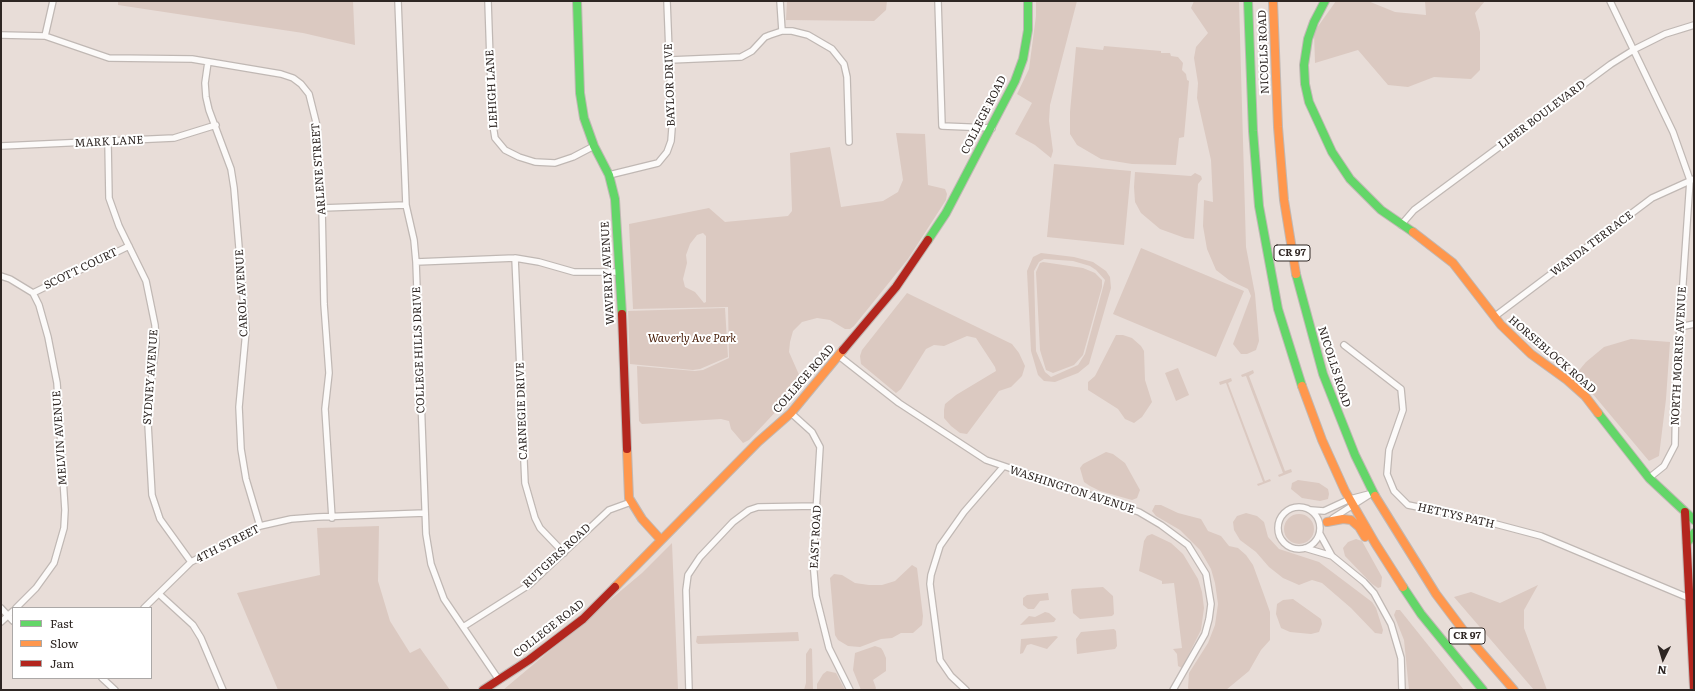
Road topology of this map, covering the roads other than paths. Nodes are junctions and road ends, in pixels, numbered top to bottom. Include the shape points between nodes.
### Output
1 (53, 1) edge
2 (398, 1) edge
3 (488, 1) edge
4 (577, 1) edge
5 (667, 1) edge
6 (780, 1) edge
7 (938, 1) edge
8 (1028, 1) edge
9 (1248, 1) edge
10 (1273, 1) edge
11 (1326, 1) edge
12 (1610, 1) edge
13 (1694, 25) edge
14 (782, 31) junction
15 (1, 35) edge
16 (45, 36) junction
17 (1635, 49) junction
18 (670, 60) junction
19 (208, 62) junction
20 (216, 125) junction
21 (992, 128) junction
22 (108, 142) junction
23 (849, 142) dead end
24 (1, 146) edge
25 (594, 146) junction
26 (609, 175) junction
27 (1692, 179) edge
28 (406, 205) junction
29 (322, 208) junction
30 (1401, 225) junction
31 (128, 246) junction
32 (515, 258) junction
33 (416, 262) junction
34 (620, 272) junction
35 (1, 276) edge
36 (33, 293) junction
37 (1494, 317) junction
38 (1694, 324) edge
39 (1680, 328) junction
40 (1344, 345) dead end
41 (839, 356) junction
42 (791, 414) junction
43 (1002, 467) junction
44 (1649, 478) junction
45 (1373, 492) junction
46 (631, 502) junction
47 (1352, 502) junction
48 (817, 506) junction
49 (1309, 509) junction
50 (425, 514) junction
51 (1691, 516) edge
52 (332, 518) junction
53 (1327, 522) junction
54 (260, 526) junction
55 (1320, 533) junction
56 (1694, 534) edge
57 (661, 540) junction
58 (1687, 543) junction
59 (1305, 548) junction
60 (564, 553) junction
61 (1332, 556) junction
62 (191, 562) junction
63 (159, 594) junction
64 (1689, 598) junction
65 (17, 607) edge
66 (145, 607) edge
67 (1, 608) edge
68 (12, 612) edge
69 (1421, 614) junction
70 (7, 616) junction
71 (12, 620) edge
72 (1, 622) edge
73 (463, 627) junction
74 (103, 679) edge
75 (499, 680) junction
76 (1694, 688) edge
77 (115, 690) edge
78 (223, 690) edge
79 (483, 690) edge
80 (690, 690) edge
81 (850, 690) edge
82 (966, 690) edge
83 (1173, 690) edge
84 (1402, 690) edge
85 (1483, 690) edge
86 (1514, 690) edge

1 - 16 street
2 - 28 street, COLLEGE HILLS DRIVE
3 - 25 street, LEHIGH LANE via 492,120 495,138 504,150 535,162 555,163
4 - 25 main road, WAVERLY AVENUE via 580,93 584,118
5 - 18 street, BAYLOR DRIVE
6 - 14 street
7 - 21 street via 942,126
8 - 21 main road, COLLEGE ROAD via 1028,30 1022,59 1015,82
9 - 47 main road, NICOLLS ROAD / CR 97 via 1254,155 1267,254 1278,309 1296,371 1325,446
10 - 45 main road, NICOLLS ROAD / CR 97 via 1280,170 1296,273 1323,374 1352,448
11 - 30 main road, HORSEBLOCK ROAD via 1308,39 1304,75 1313,113 1342,167 1370,202
12 - 17 street, NORTH MORRIS AVENUE
13 - 17 street, LIBER BOULEVARD via 1665,34
14 - 18 street via 765,37 752,52 742,56
14 - 23 street via 808,35 825,44 840,57 847,78
15 - 16 street, ARLENE STREET
16 - 19 street, ARLENE STREET via 109,58 192,59
17 - 27 street, NORTH MORRIS AVENUE via 1682,151
17 - 30 street, LIBER BOULEVARD via 1611,64 1414,210
18 - 26 street, BAYLOR DRIVE via 672,128 667,152 658,163
19 - 20 street, CAROL AVENUE via 204,83 209,110
19 - 29 street, ARLENE STREET via 281,74 293,78 309,94 317,126 318,177
20 - 22 street, MARK LANE via 174,138
20 - 54 street, CAROL AVENUE via 232,169 246,331 239,407 241,449 246,479
21 - 41 main road, COLLEGE ROAD via 946,214 896,287
22 - 24 street, MARK LANE
22 - 31 street, SYDNEY AVENUE via 109,198
25 - 26 main road, WAVERLY AVENUE
26 - 34 main road, WAVERLY AVENUE via 614,200
27 - 37 street, WANDA TERRACE via 1652,198
27 - 39 street, NORTH MORRIS AVENUE
28 - 29 street
28 - 33 street, COLLEGE HILLS DRIVE
29 - 52 street, ARLENE STREET via 328,373 325,409
30 - 37 main road, HORSEBLOCK ROAD via 1453,263
31 - 36 street, SCOTT COURT
31 - 62 street, SYDNEY AVENUE via 146,281 155,325 156,344 148,406 152,495 160,519
32 - 33 street
32 - 34 street via 574,272
32 - 60 street, CARNEGIE DRIVE via 525,483 540,528
33 - 50 street, COLLEGE HILLS DRIVE
34 - 46 main road, WAVERLY AVENUE via 628,490
35 - 36 street
36 - 65 street, MELVIN AVENUE via 48,337 57,383 64,528 54,563 36,588
37 - 44 main road, HORSEBLOCK ROAD via 1519,343 1585,396
38 - 39 street
39 - 44 street, NORTH MORRIS AVENUE via 1674,446 1664,466
40 - 64 street, HETTYS PATH via 1401,389 1403,410 1390,450 1387,474 1394,491 1408,505 1473,518 1541,536
41 - 42 main road, COLLEGE ROAD
41 - 43 street, WASHINGTON AVENUE via 899,403 973,452
42 - 48 street, EAST ROAD via 812,432 820,447
42 - 57 main road, COLLEGE ROAD via 758,442
43 - 82 street, WASHINGTON AVENUE via 964,512 940,546 931,575 940,660 951,676
43 - 83 street, WASHINGTON AVENUE via 1139,512 1188,545 1206,574 1211,604 1205,634
44 - 51 main road, HORSEBLOCK ROAD
45 - 47 street
45 - 86 main road, NICOLLS ROAD / CR 97 via 1436,594 1468,638
46 - 57 main road, WAVERLY AVENUE
46 - 60 street, RUTGERS ROAD via 609,510
47 - 49 street via 1324,511
47 - 53 street
47 - 69 main road, NICOLLS ROAD / CR 97 via 1389,566
48 - 80 street via 758,507 749,510 733,522 700,557 688,575 686,590
48 - 81 street, EAST ROAD via 813,561 816,596 829,648
49 - 55 street via 1317,516
49 - 59 street via 1297,507 1286,512 1279,522 1278,529 1287,545
50 - 52 street, 4TH STREET
50 - 73 street, COLLEGE HILLS DRIVE via 431,564 444,599
51 - 58 main road
52 - 54 street, 4TH STREET via 291,519
53 - 55 street
53 - 69 main road via 1343,519 1356,523 1390,579
54 - 62 street, 4TH STREET
55 - 59 street via 1315,542
55 - 61 street
56 - 58 main road
57 - 75 main road, COLLEGE ROAD via 583,618
58 - 64 main road
59 - 61 street
60 - 73 street, RUTGERS ROAD via 529,585
61 - 84 street via 1374,593 1392,624 1401,658
62 - 63 street, 4TH STREET
63 - 66 street, 4TH STREET
63 - 78 street via 193,625
64 - 76 main road
67 - 70 street
68 - 70 street
69 - 85 main road, NICOLLS ROAD / CR 97
70 - 71 street
70 - 72 street
73 - 75 street, COLLEGE HILLS DRIVE
74 - 77 street
75 - 79 main road, COLLEGE ROAD

